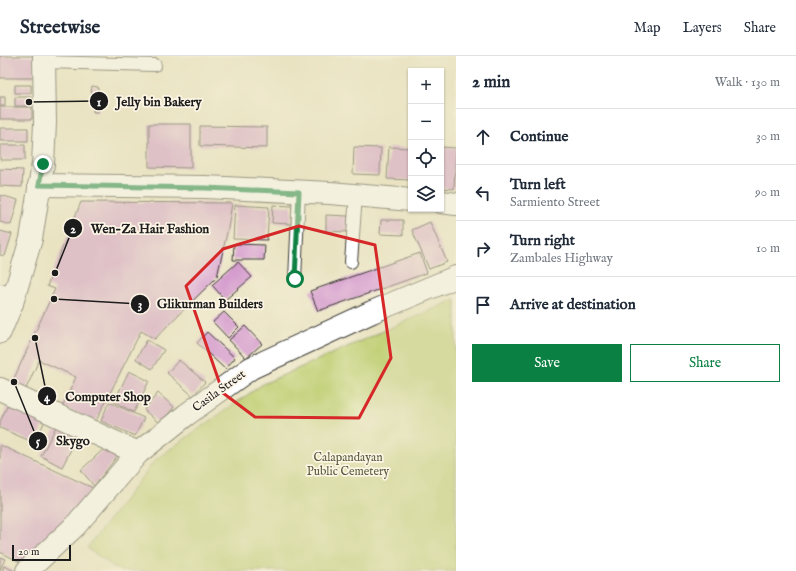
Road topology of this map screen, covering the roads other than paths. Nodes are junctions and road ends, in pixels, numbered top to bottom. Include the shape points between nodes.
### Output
1 (44, 59) edge
2 (155, 65) dead end
3 (39, 185) junction
4 (299, 192) junction
5 (356, 195) junction
6 (408, 200) edge
7 (444, 202) edge
8 (456, 204) edge
9 (351, 262) dead end
10 (456, 277) edge
11 (295, 279) dead end
12 (6, 299) edge
13 (0, 332) edge
14 (0, 389) edge
15 (138, 453) junction
16 (27, 571) edge

1 - 2 lane
1 - 3 street via 45,123
3 - 4 street
3 - 12 street via 31,239
4 - 5 street
4 - 11 lane
5 - 6 street
5 - 9 lane
7 - 8 street
10 - 15 street, Casila Street via 372,312 251,368
12 - 13 street
14 - 15 street
15 - 16 street, Casila Street via 75,526

